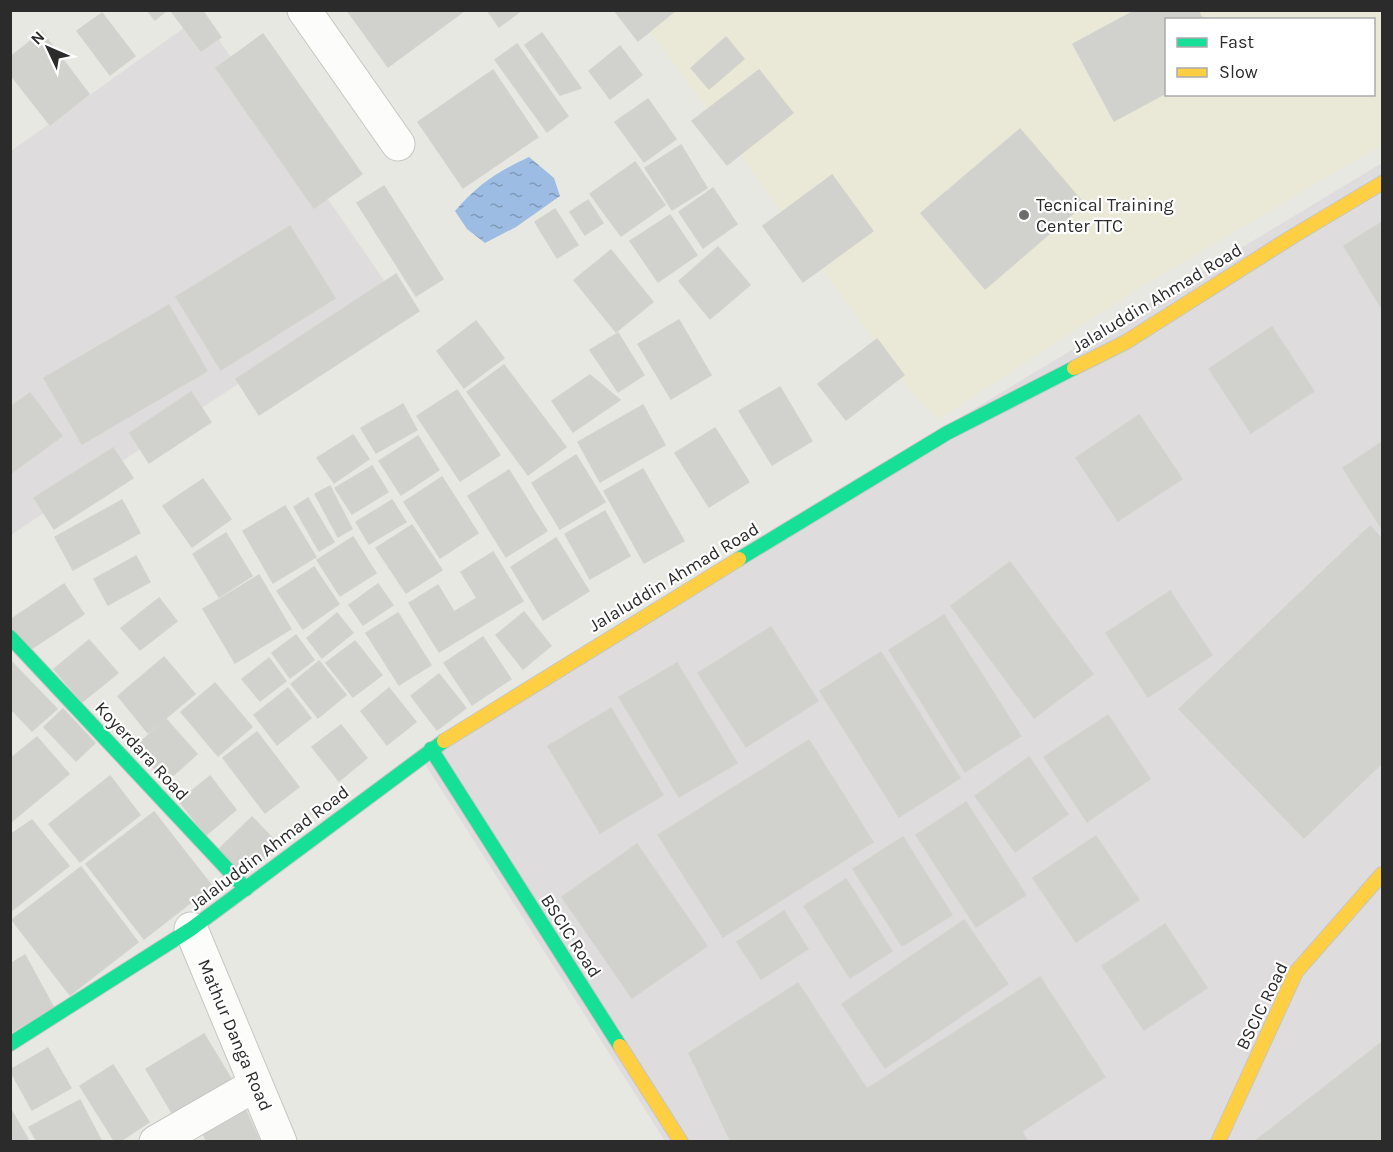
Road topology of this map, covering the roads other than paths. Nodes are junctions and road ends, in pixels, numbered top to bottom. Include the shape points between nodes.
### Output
1 (304, 10) edge
2 (398, 144) dead end
3 (1383, 183) edge
4 (10, 637) edge
5 (431, 749) junction
6 (1383, 874) edge
7 (246, 889) junction
8 (191, 929) junction
9 (10, 1044) edge
10 (255, 1084) junction
11 (156, 1142) edge
12 (280, 1142) edge
13 (681, 1142) edge
14 (1218, 1142) edge

1 - 2 street
3 - 5 street, Jalaluddin Ahmad Road via 1126,342 948,433
4 - 7 street, Koyerdara Road
5 - 7 street, Jalaluddin Ahmad Road
5 - 13 street, BSCIC Road
6 - 14 street, BSCIC Road via 1296,972
7 - 8 street, Jalaluddin Ahmad Road
8 - 9 street, Jalaluddin Ahmad Road
8 - 10 street, Mathur Danga Road
10 - 11 street
10 - 12 street, Mathur Danga Road

